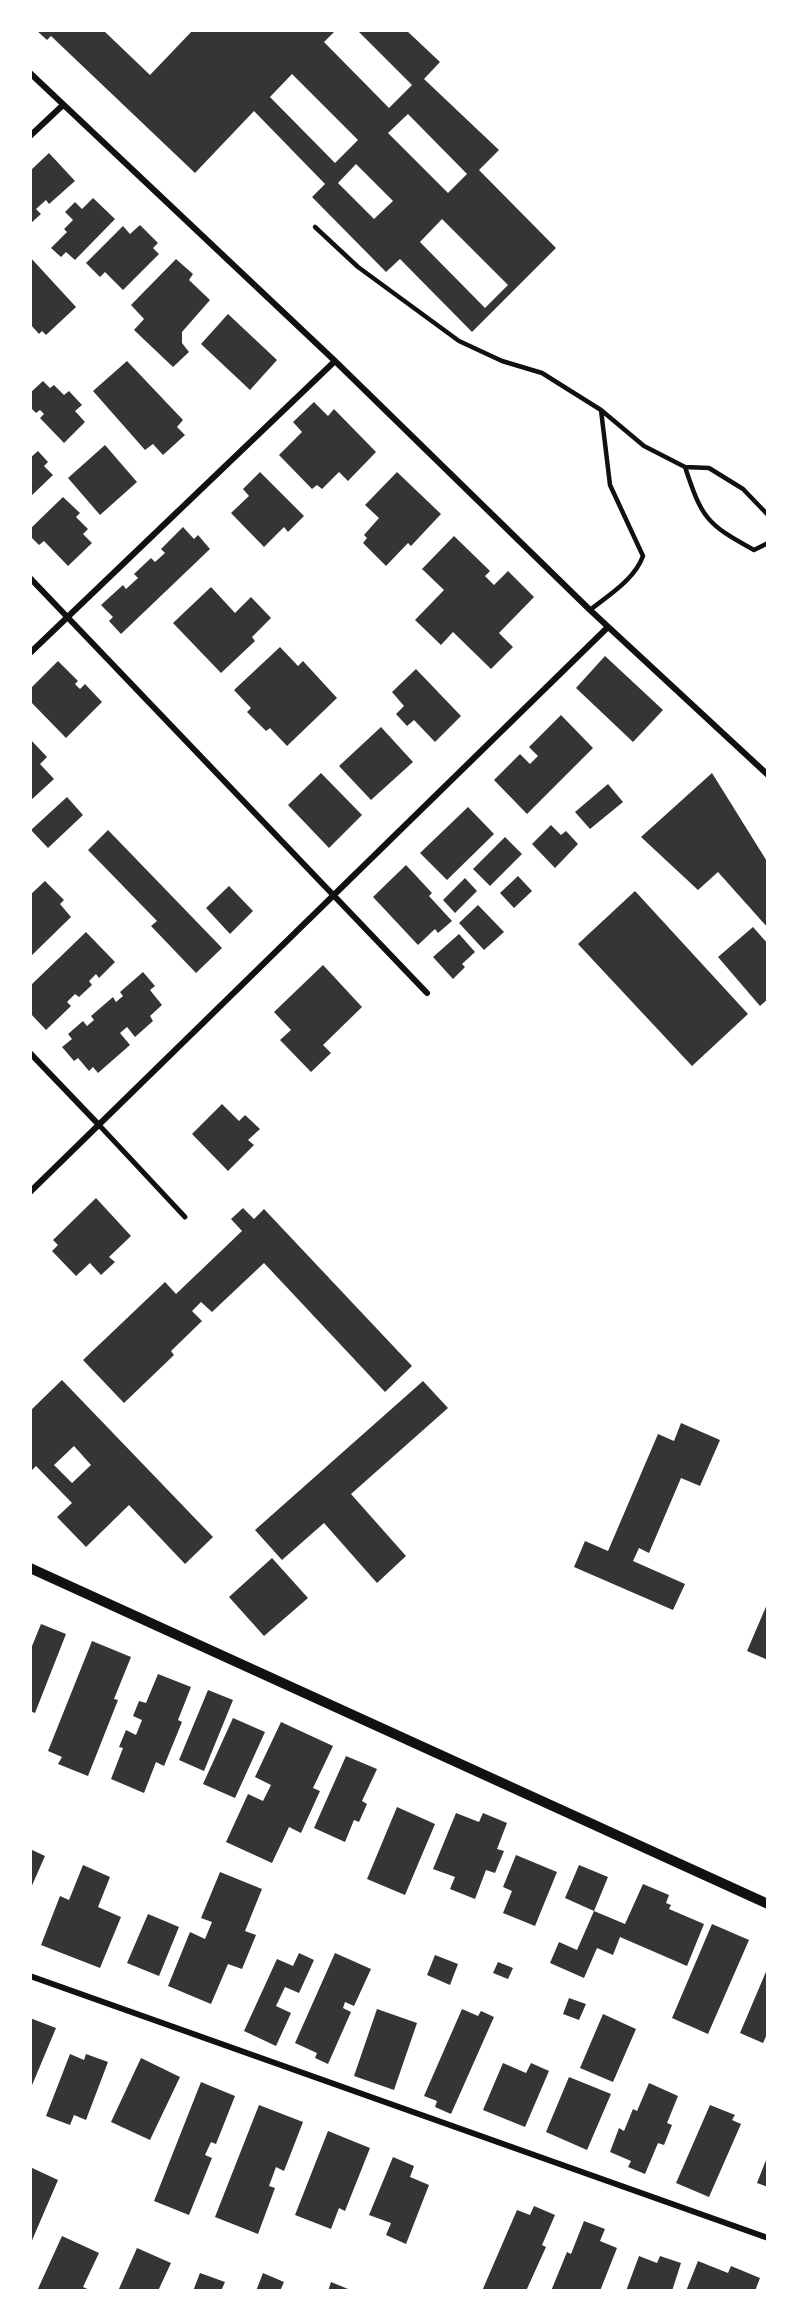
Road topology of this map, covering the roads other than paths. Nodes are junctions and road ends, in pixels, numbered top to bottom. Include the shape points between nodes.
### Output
1 (30, 73) edge
2 (63, 105) junction
3 (30, 136) edge
4 (315, 227) dead end
5 (335, 361) junction
6 (601, 410) junction
7 (685, 467) junction
8 (768, 515) edge
9 (768, 543) edge
10 (30, 578) edge
11 (590, 610) junction
12 (68, 618) junction
13 (608, 627) junction
14 (30, 653) edge
15 (768, 775) edge
16 (334, 895) junction
17 (428, 993) dead end
18 (30, 1053) edge
19 (99, 1125) junction
20 (30, 1192) edge
21 (185, 1217) dead end
22 (30, 1568) edge
23 (768, 1904) edge
24 (30, 1976) edge
25 (768, 2238) edge

1 - 2 street
2 - 3 street
2 - 5 street
4 - 6 lane via 358,267 459,340 502,361 542,373
5 - 11 street
5 - 12 street
6 - 7 lane via 644,446
6 - 11 lane via 610,485 643,556 640,565 621,585
7 - 8 lane via 709,468 743,489
7 - 9 lane via 699,507 720,531 754,550
10 - 12 street
11 - 13 street
12 - 14 street
12 - 16 street
13 - 15 street
13 - 16 street
16 - 17 street
16 - 19 street
18 - 19 street
19 - 20 street
19 - 21 street
22 - 23 street
24 - 25 street

